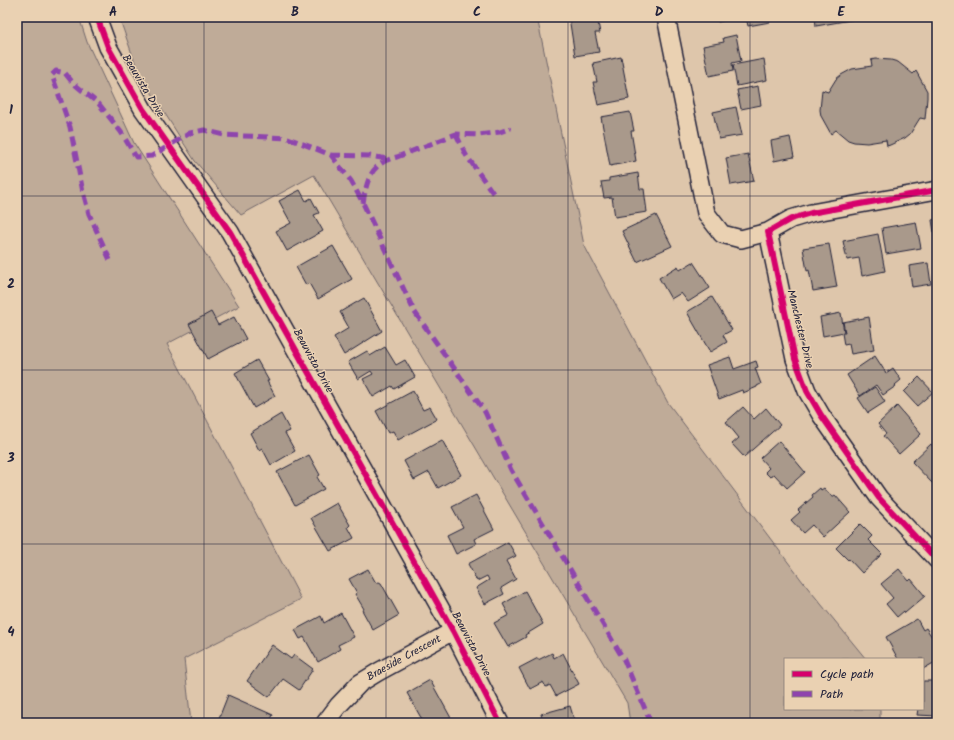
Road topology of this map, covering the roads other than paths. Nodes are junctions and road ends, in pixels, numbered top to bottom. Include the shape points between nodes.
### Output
1 (97, 17) edge
2 (666, 17) edge
3 (937, 190) edge
4 (768, 232) junction
5 (937, 560) edge
6 (453, 631) junction
7 (325, 723) edge
8 (500, 723) edge

1 - 6 street, Beauvista Drive via 108,47 143,109 230,232
2 - 4 street via 706,213 722,234 741,239
3 - 4 street via 811,213 791,218
4 - 5 street, Manchester Drive via 795,359 806,391 878,498
6 - 7 street, Braeside Crescent via 360,683
6 - 8 street, Beauvista Drive

